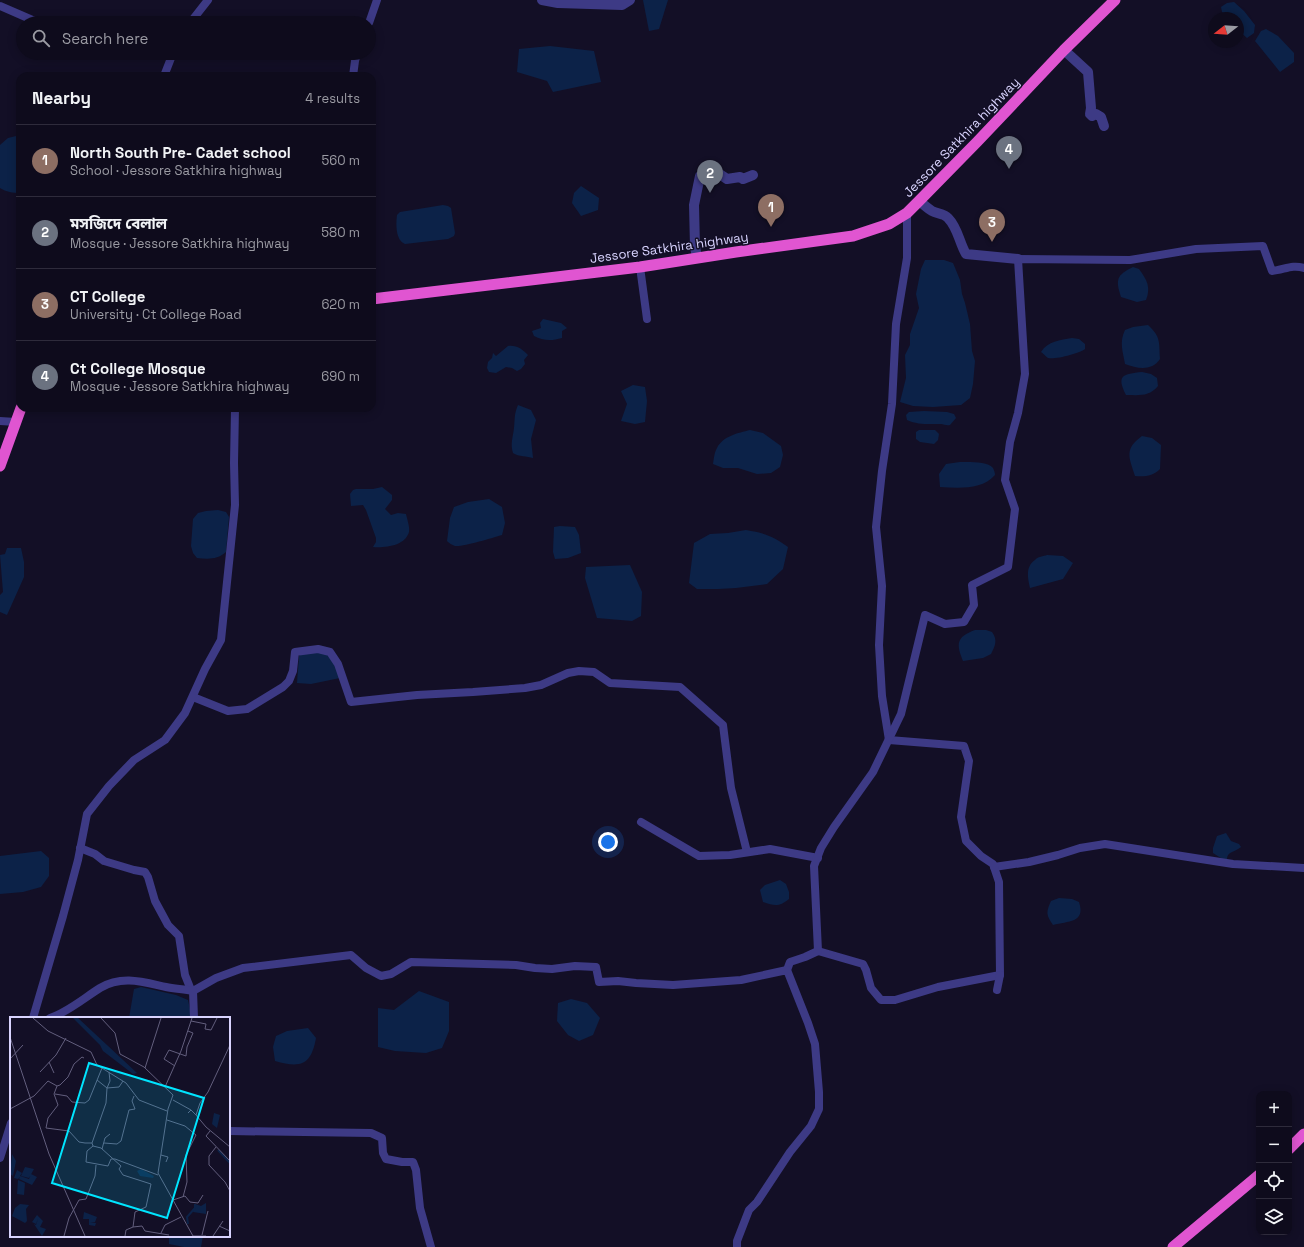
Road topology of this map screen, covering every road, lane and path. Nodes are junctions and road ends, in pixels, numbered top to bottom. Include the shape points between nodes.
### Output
1 (208, 0) edge
2 (377, 0) edge
3 (542, 0) edge
4 (630, 0) edge
5 (1115, 0) edge
6 (0, 6) edge
7 (23, 16) edge
8 (195, 16) edge
9 (371, 16) edge
10 (1064, 50) junction
11 (171, 60) edge
12 (355, 60) edge
13 (166, 72) edge
14 (354, 72) edge
15 (1104, 126) dead end
16 (753, 175) dead end
17 (919, 201) junction
18 (907, 213) junction
19 (697, 257) junction
20 (1018, 259) junction
21 (640, 267) junction
22 (1304, 268) edge
23 (376, 299) edge
24 (647, 319) dead end
25 (20, 412) edge
26 (235, 412) edge
27 (0, 421) edge
28 (16, 422) junction
29 (0, 466) edge
30 (193, 696) junction
31 (889, 740) junction
32 (641, 822) dead end
33 (80, 848) junction
34 (747, 852) junction
35 (818, 858) junction
36 (994, 867) junction
37 (1304, 868) edge
38 (818, 951) junction
39 (787, 970) junction
40 (1000, 975) junction
41 (192, 990) junction
42 (997, 990) dead end
43 (33, 1017) edge
44 (52, 1017) edge
45 (194, 1017) edge
46 (10, 1126) edge
47 (230, 1131) edge
48 (1304, 1134) edge
49 (1292, 1146) edge
50 (0, 1158) edge
51 (1256, 1178) edge
52 (432, 1247) edge
53 (737, 1247) edge
54 (1173, 1247) edge

1 - 8 street
2 - 9 street
3 - 4 street via 622,5
5 - 10 highway, Jessore Satkhira highway
6 - 7 street
10 - 15 street via 1088,72 1090,114 1101,117
10 - 17 highway, Jessore Satkhira highway
11 - 13 street
12 - 14 street
16 - 19 street via 743,179 727,179 718,173 708,171 700,176 694,206
17 - 18 highway, Jessore Satkhira highway
17 - 20 street via 932,211 948,217 956,228 966,254
18 - 19 highway, Jessore Satkhira highway via 889,224 853,236
18 - 31 street via 907,258 896,324 892,404 876,527 882,586 879,645 882,696
19 - 21 highway, Jessore Satkhira highway
20 - 22 street via 1130,260 1196,249 1263,246 1272,270 1295,265
20 - 31 street via 1025,374 1010,442 1005,480 1015,509 1008,567 972,585 974,605 964,622 945,624 925,615 901,714
21 - 23 highway, Jessore Satkhira highway
21 - 24 street
25 - 28 highway
26 - 30 street via 235,504 221,640
27 - 28 street
28 - 29 highway
30 - 33 street via 185,713 165,740 134,760 100,797 88,814
30 - 34 street via 228,711 247,709 289,681 293,671 294,652 318,649 330,652 338,664 351,702 526,688 579,671 594,672 610,683 680,687 723,725 731,788
31 - 35 street via 873,772 834,827
31 - 36 street via 964,746 969,761 961,817 966,841
32 - 34 street via 699,856
33 - 41 street via 104,861 145,872 155,901 168,925 179,936 185,974
33 - 43 street
34 - 35 street via 770,849
35 - 38 street via 814,866
36 - 37 street via 1029,862 1105,844 1233,864
36 - 40 street via 1000,882
38 - 39 street via 790,962
38 - 40 street via 863,964 871,988 881,1000 895,1000
39 - 41 street via 741,980 673,985 599,982 596,967 585,966 552,969 516,965 411,962 391,974 381,976 366,968 351,955 243,968
39 - 53 street via 815,1044 819,1109 811,1126 749,1210
40 - 42 street
41 - 44 street via 137,980 114,982
41 - 45 street
46 - 50 street
47 - 52 street via 371,1133 382,1138 386,1158 413,1162 420,1208
48 - 49 highway
51 - 54 highway

